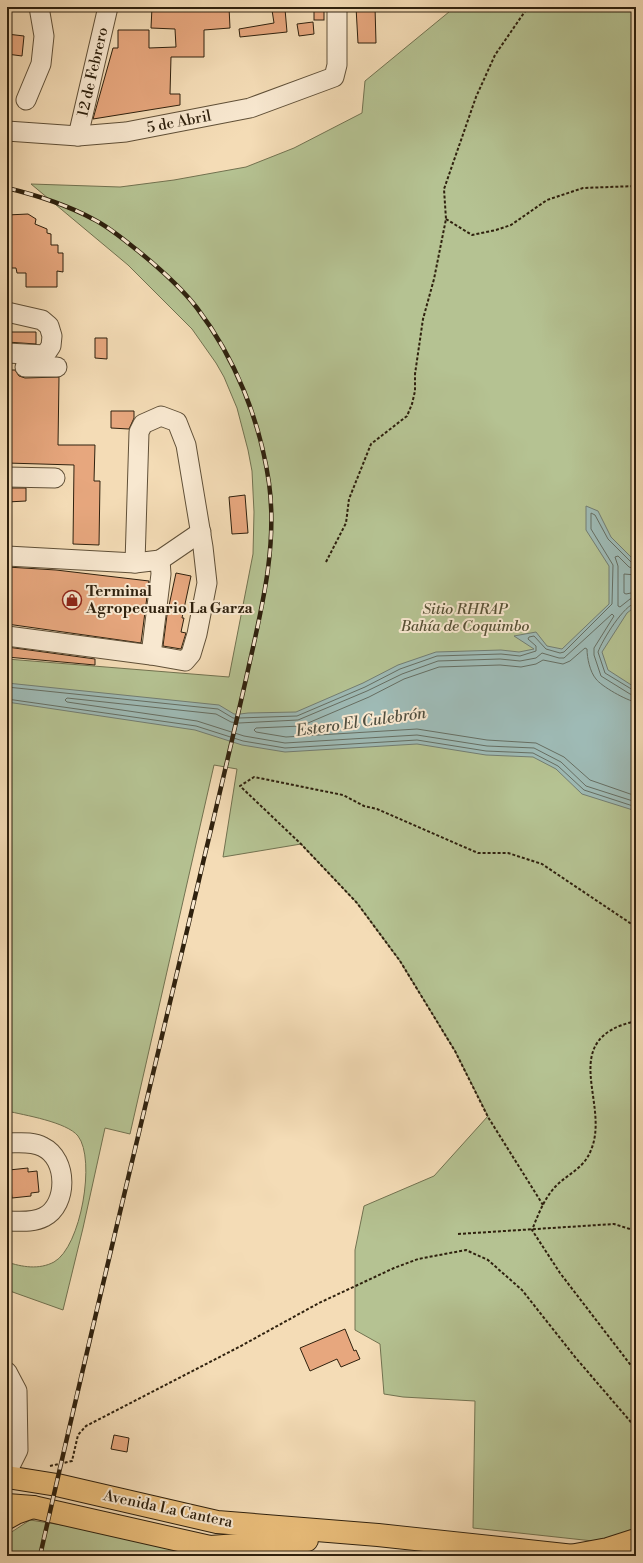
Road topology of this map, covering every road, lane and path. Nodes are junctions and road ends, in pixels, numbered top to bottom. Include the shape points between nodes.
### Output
1 (39, 7) edge
2 (108, 7) edge
3 (337, 7) edge
4 (528, 7) edge
5 (26, 100) dead end
6 (7, 131) edge
7 (78, 136) junction
8 (636, 186) edge
9 (446, 219) junction
10 (7, 312) edge
11 (7, 353) edge
12 (7, 366) edge
13 (58, 367) dead end
14 (7, 477) edge
15 (55, 478) dead end
16 (201, 532) junction
17 (7, 556) edge
18 (160, 560) junction
19 (326, 562) dead end
20 (136, 563) junction
21 (7, 636) edge
22 (152, 655) junction
23 (636, 927) edge
24 (636, 1020) edge
25 (7, 1143) edge
26 (543, 1205) junction
27 (7, 1221) edge
28 (532, 1230) junction
29 (636, 1231) edge
30 (458, 1234) dead end
31 (7, 1372) edge
32 (636, 1372) edge
33 (636, 1428) edge
34 (47, 1467) dead end
35 (7, 1472) edge
36 (7, 1477) edge
37 (7, 1505) edge
38 (33, 1507) junction
39 (7, 1518) edge
40 (378, 1535) junction
41 (636, 1540) edge
42 (466, 1550) edge
43 (570, 1556) edge
44 (574, 1556) edge

1 - 5 street via 44,36 42,64
2 - 7 street, 12 de Febrero
3 - 7 street, 5 de Abril via 337,65 334,77 250,108 126,132
4 - 9 path via 495,55 476,97 444,189
6 - 7 street, 5 de Abril
8 - 9 path via 583,188 547,200 510,225 472,235
9 - 19 path via 423,319 412,404 407,416 371,444 349,499 346,523
10 - 11 street via 42,320 49,326 52,336 51,346 45,355
12 - 13 street
14 - 15 street
16 - 18 street
16 - 20 street via 186,445 177,422 161,416 143,424 139,432
16 - 22 street via 207,584 191,654 185,661
17 - 20 street
18 - 20 street
18 - 22 street via 161,574
21 - 22 street
23 - 26 path via 542,864 508,853 478,853 343,795 254,776 240,786 301,844 357,903 400,962 455,1051 488,1116
24 - 26 path via 619,1024 599,1040 590,1060 596,1136 591,1152 577,1170 555,1187
25 - 27 street via 28,1143 44,1147 51,1152 60,1168 62,1184 59,1200 49,1214 35,1220
26 - 28 path
28 - 29 path via 614,1224
28 - 30 path
28 - 32 path via 560,1273
31 - 35 street via 17,1391 18,1450
33 - 34 path via 575,1358 522,1290 488,1260 466,1250 418,1259 319,1303 86,1426 78,1434 72,1460
36 - 40 main road, Avenida La Cantera via 56,1485 217,1522
37 - 38 main road, Avenida La Cantera
38 - 39 main road
38 - 40 main road, Avenida La Cantera via 210,1547
40 - 42 main road, Avenida La Cantera
41 - 43 main road, Avenida La Cantera via 608,1549
42 - 43 main road, Avenida La Cantera
43 - 44 main road, Avenida La Cantera

